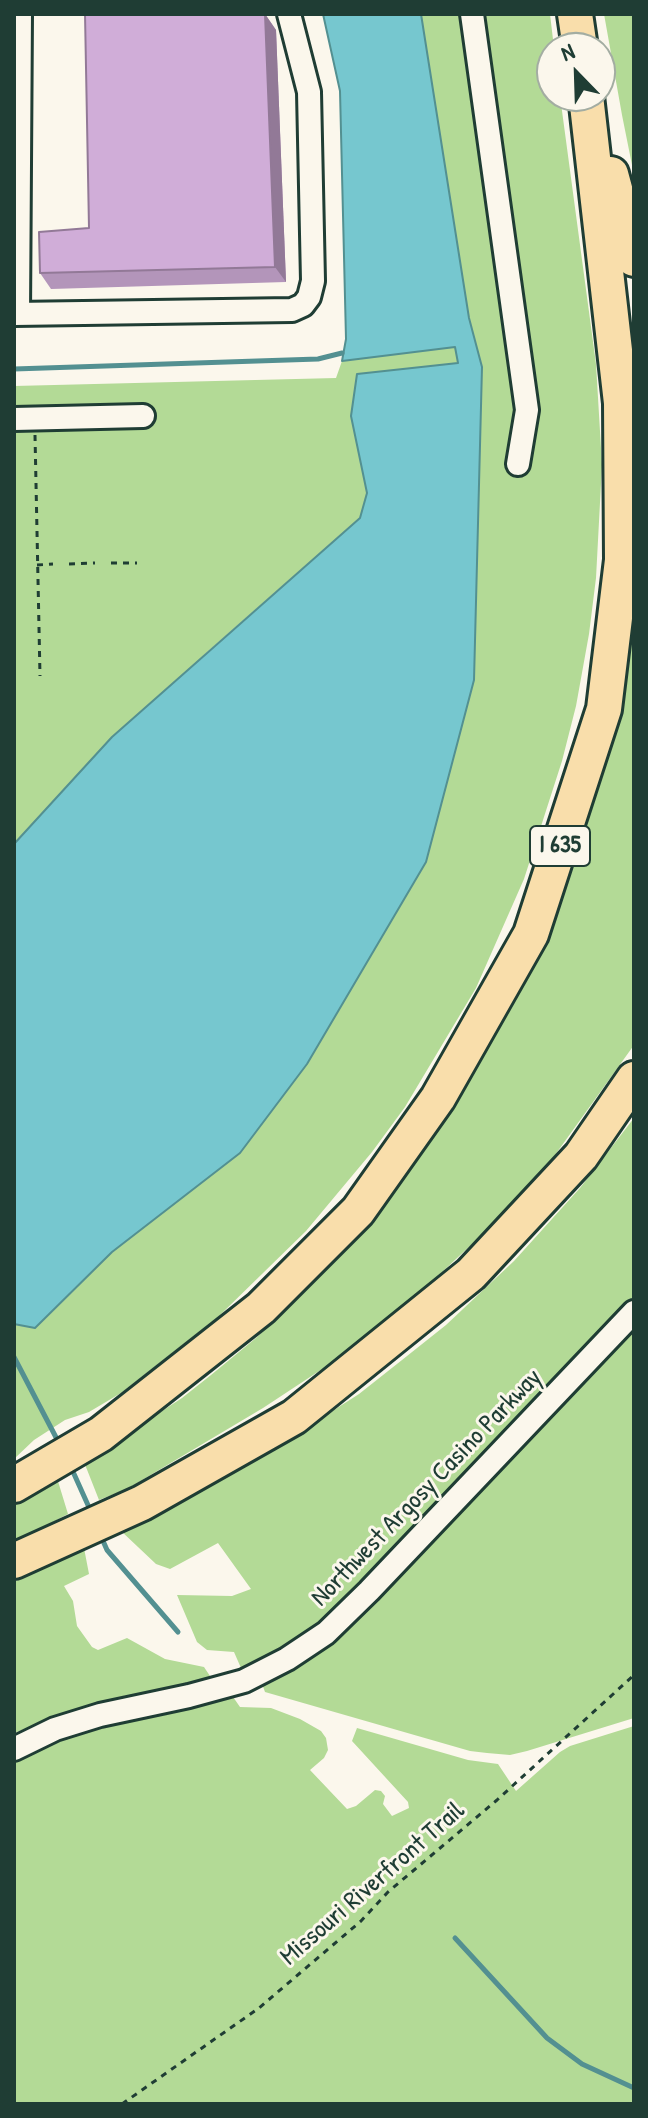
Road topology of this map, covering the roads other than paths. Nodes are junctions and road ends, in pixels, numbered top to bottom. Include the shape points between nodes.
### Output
1 (20, 14) edge
2 (289, 14) edge
3 (472, 14) edge
4 (590, 112) edge
5 (593, 112) edge
6 (634, 259) edge
7 (16, 314) edge
8 (143, 416) dead end
9 (14, 419) edge
10 (518, 464) dead end
11 (634, 1079) edge
12 (634, 1312) edge
13 (14, 1485) edge
14 (26, 1556) edge
15 (14, 1749) edge

1 - 7 street
2 - 7 street via 309,92 313,281 303,305 292,310
3 - 10 street via 527,410
4 - 13 highway, I 635 via 621,403 622,560 604,709 531,934 438,1098 358,1211 261,1308 101,1434
5 - 6 highway
8 - 9 street
11 - 14 highway via 581,1156 471,1274 294,1417 142,1503
12 - 15 street, Northwest Argosy Casino Parkway via 326,1633 244,1681 100,1715

